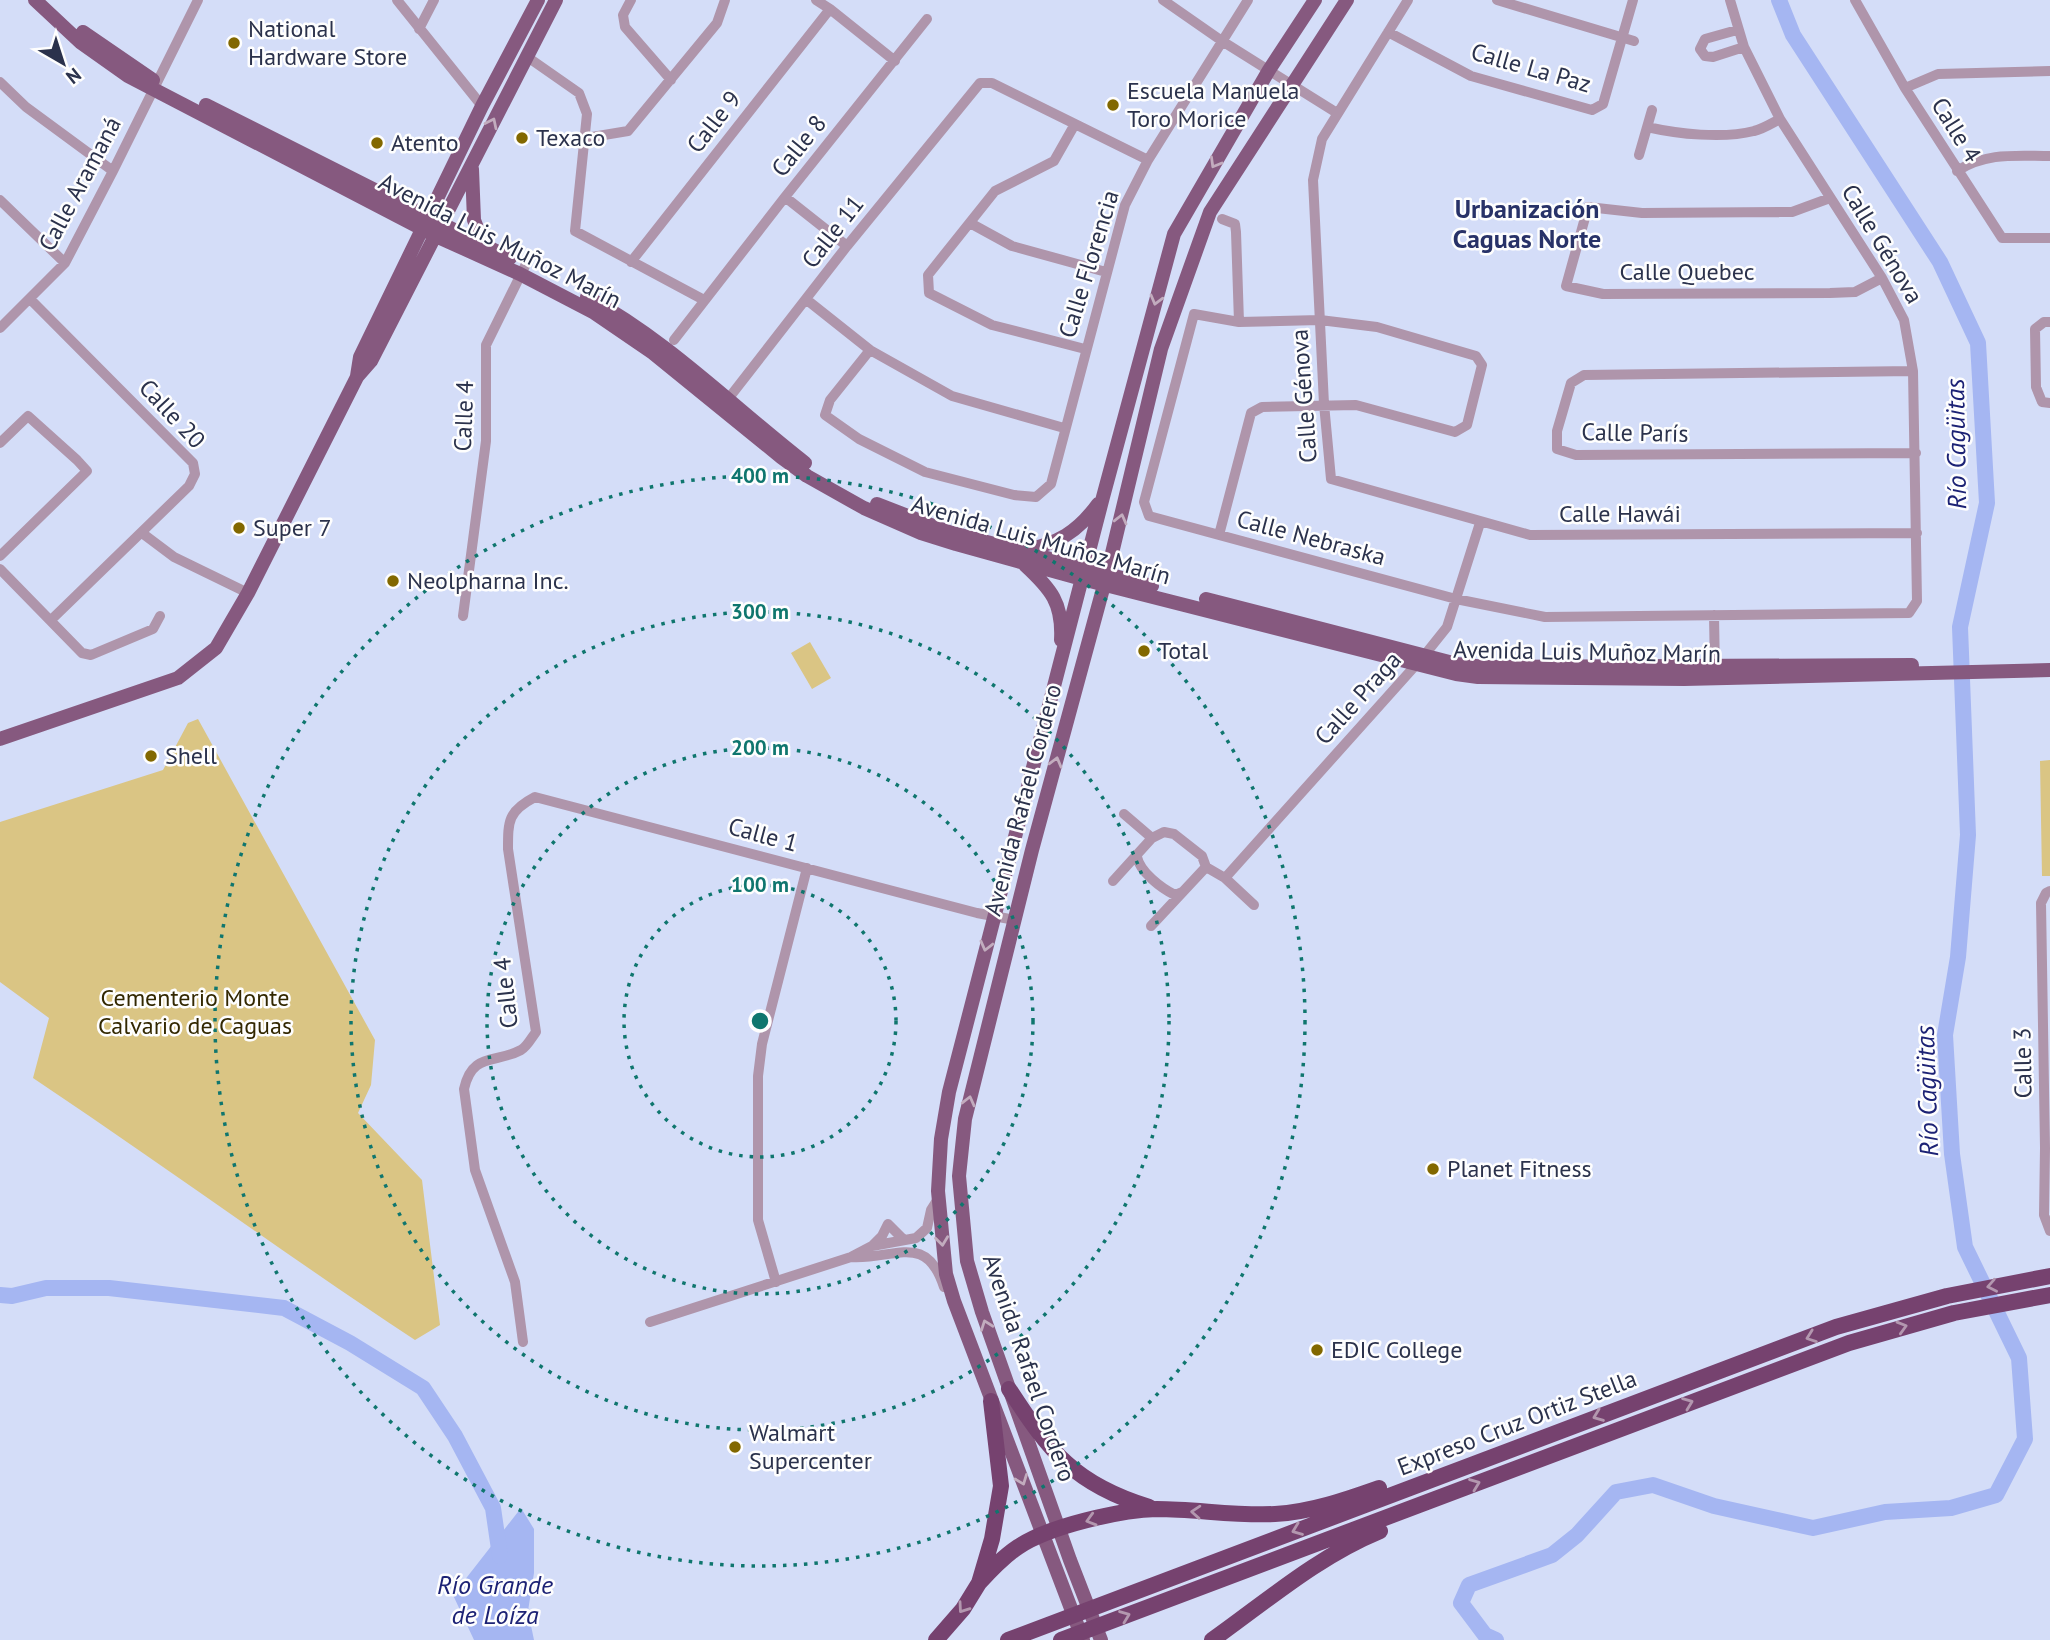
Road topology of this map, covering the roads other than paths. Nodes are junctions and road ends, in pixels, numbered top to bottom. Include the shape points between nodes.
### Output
1 (35, 0) edge
2 (49, 0) edge
3 (198, 0) edge
4 (397, 0) edge
5 (434, 0) edge
6 (538, 0) edge
7 (556, 0) edge
8 (631, 0) edge
9 (725, 0) edge
10 (816, 0) edge
11 (1163, 0) edge
12 (1248, 0) edge
13 (1315, 0) edge
14 (1346, 0) edge
15 (1408, 0) edge
16 (1497, 0) edge
17 (1633, 0) edge
18 (1731, 0) edge
19 (1857, 0) edge
20 (830, 9) junction
21 (927, 19) dead end
22 (419, 29) junction
23 (1737, 30) junction
24 (1388, 32) junction
25 (1622, 36) junction
26 (1222, 41) junction
27 (1634, 41) dead end
28 (1744, 47) junction
29 (526, 56) junction
30 (895, 61) junction
31 (1269, 70) junction
32 (2050, 71) edge
33 (671, 80) junction
34 (0, 82) edge
35 (1293, 85) junction
36 (156, 86) junction
37 (1905, 88) junction
38 (482, 106) junction
39 (1652, 110) dead end
40 (1337, 113) junction
41 (1780, 119) junction
42 (1075, 124) junction
43 (1647, 127) junction
44 (586, 138) junction
45 (1639, 155) dead end
46 (2050, 156) edge
47 (1148, 160) junction
48 (472, 164) junction
49 (113, 171) junction
50 (1957, 171) junction
51 (445, 182) junction
52 (785, 197) junction
53 (1830, 198) junction
54 (2, 205) edge
55 (402, 210) junction
56 (1222, 219) dead end
57 (425, 223) junction
58 (970, 223) junction
59 (439, 230) junction
60 (2050, 238) edge
61 (460, 245) junction
62 (484, 246) junction
63 (847, 246) junction
64 (65, 262) junction
65 (631, 262) junction
66 (412, 265) junction
67 (522, 270) junction
68 (1106, 272) junction
69 (1882, 278) junction
70 (30, 299) junction
71 (704, 300) junction
72 (807, 300) junction
73 (1320, 320) junction
74 (1239, 322) junction
75 (2050, 322) edge
76 (0, 328) edge
77 (674, 341) dead end
78 (1085, 349) junction
79 (870, 350) junction
80 (1913, 370) junction
81 (2050, 402) edge
82 (725, 404) junction
83 (1324, 404) junction
84 (1064, 428) junction
85 (0, 443) edge
86 (1916, 453) junction
87 (1331, 479) joint
88 (1103, 497) junction
89 (1480, 523) junction
90 (142, 533) junction
91 (1917, 533) junction
92 (1219, 534) junction
93 (0, 556) edge
94 (1021, 556) junction
95 (0, 569) edge
96 (1084, 573) junction
97 (1106, 579) junction
98 (248, 593) junction
99 (1456, 599) junction
100 (1909, 613) joint
101 (1714, 615) junction
102 (160, 616) dead end
103 (463, 616) dead end
104 (51, 620) junction
105 (1420, 661) junction
106 (2050, 661) edge
107 (2029, 667) junction
108 (2050, 670) edge
109 (1715, 673) junction
110 (1058, 674) junction
111 (0, 739) edge
112 (1124, 814) dead end
113 (509, 820) joint
114 (1152, 838) junction
115 (1137, 857) junction
116 (1206, 867) junction
117 (807, 868) junction
118 (1225, 878) junction
119 (1113, 881) dead end
120 (1182, 892) junction
121 (2048, 892) edge
122 (1254, 905) dead end
123 (994, 916) junction
124 (1015, 920) junction
125 (1151, 926) dead end
126 (2047, 974) edge
127 (2047, 1062) edge
128 (2048, 1148) edge
129 (938, 1199) junction
130 (2050, 1231) edge
131 (904, 1240) junction
132 (872, 1246) junction
133 (851, 1257) junction
134 (2043, 1277) edge
135 (776, 1282) junction
136 (2046, 1296) edge
137 (954, 1301) junction
138 (650, 1322) dead end
139 (523, 1342) dead end
140 (1009, 1389) junction
141 (991, 1401) junction
142 (1430, 1480) junction
143 (1434, 1499) junction
144 (1158, 1509) junction
145 (1060, 1529) junction
146 (1043, 1534) junction
147 (979, 1584) junction
148 (936, 1640) edge
149 (1008, 1640) edge
150 (1061, 1640) edge
151 (1083, 1640) edge
152 (1101, 1640) edge
153 (1212, 1640) edge

1 - 36 main road, Avenida Luis Muñoz Marín via 100,58
2 - 36 main road, Avenida Luis Muñoz Marín via 87,36
3 - 36 street, Calle Aramaná
4 - 22 street
5 - 22 street
6 - 38 main road
7 - 29 main road
8 - 33 street via 623,15 625,27
9 - 33 street via 717,23
10 - 20 street
11 - 26 street
12 - 26 street, Calle Florencia
13 - 31 main road, Avenida Rafael Cordero
14 - 35 main road, Avenida Rafael Cordero
15 - 24 street, Calle Génova
16 - 25 street
17 - 25 street, Calle La Paz
18 - 23 street, Calle Génova
19 - 37 street, Calle 4
20 - 30 street
20 - 65 street, Calle 9
21 - 30 street, Calle 8
22 - 38 street
23 - 28 street, Calle Génova
23 - 28 street via 1704,39 1700,49 1713,57
24 - 25 street, Calle La Paz via 1471,76 1592,110 1603,104
24 - 40 street, Calle Génova
25 - 27 street
26 - 31 street
26 - 47 street, Calle Florencia
28 - 41 street, Calle Génova
29 - 44 street via 579,93 587,114
48 -> 29 main road
30 - 52 street, Calle 8
31 - 35 street
31 -> 88 main road, Avenida Rafael Cordero via 1174,234
32 - 37 street via 1938,74
33 - 44 street via 628,131
34 - 49 street via 26,107
35 - 40 street
97 -> 35 main road, Avenida Rafael Cordero via 1161,349 1210,212
36 - 49 street, Calle Aramaná
36 - 55 main road, Avenida Luis Muñoz Marín
37 - 50 street, Calle 4
38 - 51 main road
39 - 43 street
40 - 73 street, Calle Génova via 1322,139 1313,180
41 - 43 street via 1757,131 1741,133 1678,134
41 - 53 street, Calle Génova
42 - 47 street
42 - 58 street via 1054,161 995,191
42 - 63 street, Calle 11 via 992,83 980,83
43 - 45 street
44 - 65 street via 575,231
46 - 50 street via 1993,156
47 - 68 street, Calle Florencia via 1125,205
48 - 59 main road
48 - 62 main road via 474,220
49 - 64 street, Calle Aramaná
50 - 60 street, Calle 4 via 2002,238
51 - 55 main road via 423,204
51 - 57 main road
52 - 63 street
52 - 71 street, Calle 8
53 - 69 street, Calle Génova
53 - 69 street, Calle Quebec via 1792,212 1642,214 1588,207 1566,286 1603,294 1830,293 1855,292
54 - 64 street
55 - 57 main road, Avenida Luis Muñoz Marín
55 - 66 main road
56 - 74 street via 1235,224
57 - 59 main road, Avenida Luis Muñoz Marín
57 - 66 main road
58 - 68 street via 1012,246
58 - 78 street via 928,275 929,293 992,325
59 - 61 main road, Avenida Luis Muñoz Marín
59 - 62 main road, Avenida Luis Muñoz Marín
59 - 66 main road
61 - 66 main road via 440,248
61 - 67 main road, Avenida Luis Muñoz Marín
62 - 67 main road, Avenida Luis Muñoz Marín
63 - 72 street, Calle 11
64 - 70 street, Calle Aramaná
65 - 71 street
66 - 98 main road via 360,357 357,377
67 - 82 main road, Avenida Luis Muñoz Marín via 590,299 624,320 664,348
67 - 103 street, Calle 4 via 486,345 486,441
68 - 78 street, Calle Florencia
69 - 80 street, Calle Génova via 1904,320
70 - 76 street, Calle Aramaná
70 - 90 street, Calle 20 via 193,463 195,474 189,486
71 - 77 street, Calle 8
72 - 79 street
72 - 82 street, Calle 11
73 - 74 street
73 - 83 street, Calle Génova
73 - 83 street via 1377,327 1476,356 1482,365 1466,425 1455,432 1356,405
74 - 92 street, Calle Nebraska via 1194,314 1144,502 1150,516
75 - 81 street via 2035,329 2036,387 2042,402
78 - 84 street, Calle Florencia
79 - 84 street via 952,396
79 - 84 street, Calle Florencia via 830,400 825,415 859,439 925,472 1036,497 1051,484
80 - 86 street, Calle Génova
80 - 86 street, Calle París via 1584,375 1571,383 1557,432 1557,449 1576,455
82 - 94 main road, Avenida Luis Muñoz Marín via 809,466 856,494
83 - 87 street, Calle Génova
83 - 92 street via 1262,407 1251,413
85 - 93 street via 28,416 87,471
86 - 91 street, Calle Génova
87 - 89 street, Calle Hawái
88 - 94 main road via 1083,522 1060,540
88 - 96 main road, Avenida Rafael Cordero
89 - 91 street, Calle Hawái via 1530,536
89 - 99 street, Calle Praga
90 - 98 street via 174,557
90 - 104 street, Calle 20
91 - 100 street, Calle Génova via 1917,601
92 - 99 street, Calle Nebraska
94 - 96 main road, Avenida Luis Muñoz Marín
94 - 110 main road via 1058,603 1062,624
95 - 104 street
96 - 97 main road, Avenida Luis Muñoz Marín
96 - 110 main road, Avenida Rafael Cordero
97 - 105 main road, Avenida Luis Muñoz Marín
124 -> 97 main road, Avenida Rafael Cordero
98 - 111 main road via 216,648 178,678
99 - 101 street, Calle Nebraska via 1545,617
99 - 105 street, Calle Praga via 1447,626
100 - 101 street, Calle Nebraska
101 - 109 street
102 - 104 street via 153,629 91,656 82,653
105 - 109 main road, Avenida Luis Muñoz Marín
105 - 118 street, Calle Praga
106 - 107 main road, Avenida Luis Muñoz Marín
107 - 108 main road, Avenida Luis Muñoz Marín
107 - 109 main road, Avenida Luis Muñoz Marín
110 - 123 main road, Avenida Rafael Cordero
112 - 114 street
113 - 117 street, Calle 1 via 519,805 535,797
113 - 139 street, Calle 4 via 508,849 536,1032 523,1049 479,1062 467,1076 464,1089 475,1170 514,1282
114 - 115 street
114 - 116 street via 1164,832 1174,834 1202,856
115 - 119 street
115 - 120 street via 1138,865 1167,891
116 - 118 street
116 - 120 street
117 - 123 street, Calle 1
117 - 135 street via 758,1076 758,1220
118 - 122 street
120 - 125 street
121 - 126 street, Calle 3 via 2042,903
123 - 124 street, Calle 1
123 -> 129 main road, Avenida Rafael Cordero via 949,1092
140 -> 124 main road, Avenida Rafael Cordero via 967,1261 959,1177 965,1119
126 - 127 street, Calle 3
127 - 128 street, Calle 3
128 - 130 street, Calle 3 via 2044,1215
129 - 131 street via 927,1228 916,1238
129 -> 137 main road, Avenida Rafael Cordero via 946,1274
131 - 132 street
131 - 132 street via 888,1224
132 - 133 street
133 - 135 street
133 - 137 street via 869,1259 902,1252 926,1255
134 -> 142 highway, Expreso Cruz Ortiz Stella via 1947,1296 1836,1327
135 - 138 street
143 -> 136 highway, Expreso Cruz Ortiz Stella via 1849,1343 1954,1313
137 - 141 main road, Avenida Rafael Cordero
140 - 144 highway via 1044,1441 1081,1477 1103,1490
140 - 145 main road, Avenida Rafael Cordero
141 -> 146 main road, Avenida Rafael Cordero
141 - 147 highway via 1001,1486
142 -> 144 highway via 1380,1488 1288,1513
142 -> 149 highway, Expreso Cruz Ortiz Stella
150 -> 143 highway, Expreso Cruz Ortiz Stella
143 - 153 highway via 1313,1566
144 -> 145 highway via 1108,1515
145 - 146 highway
145 - 152 main road, Avenida Rafael Cordero
146 - 147 highway via 1007,1554
146 - 151 main road, Avenida Rafael Cordero
147 -> 148 highway

